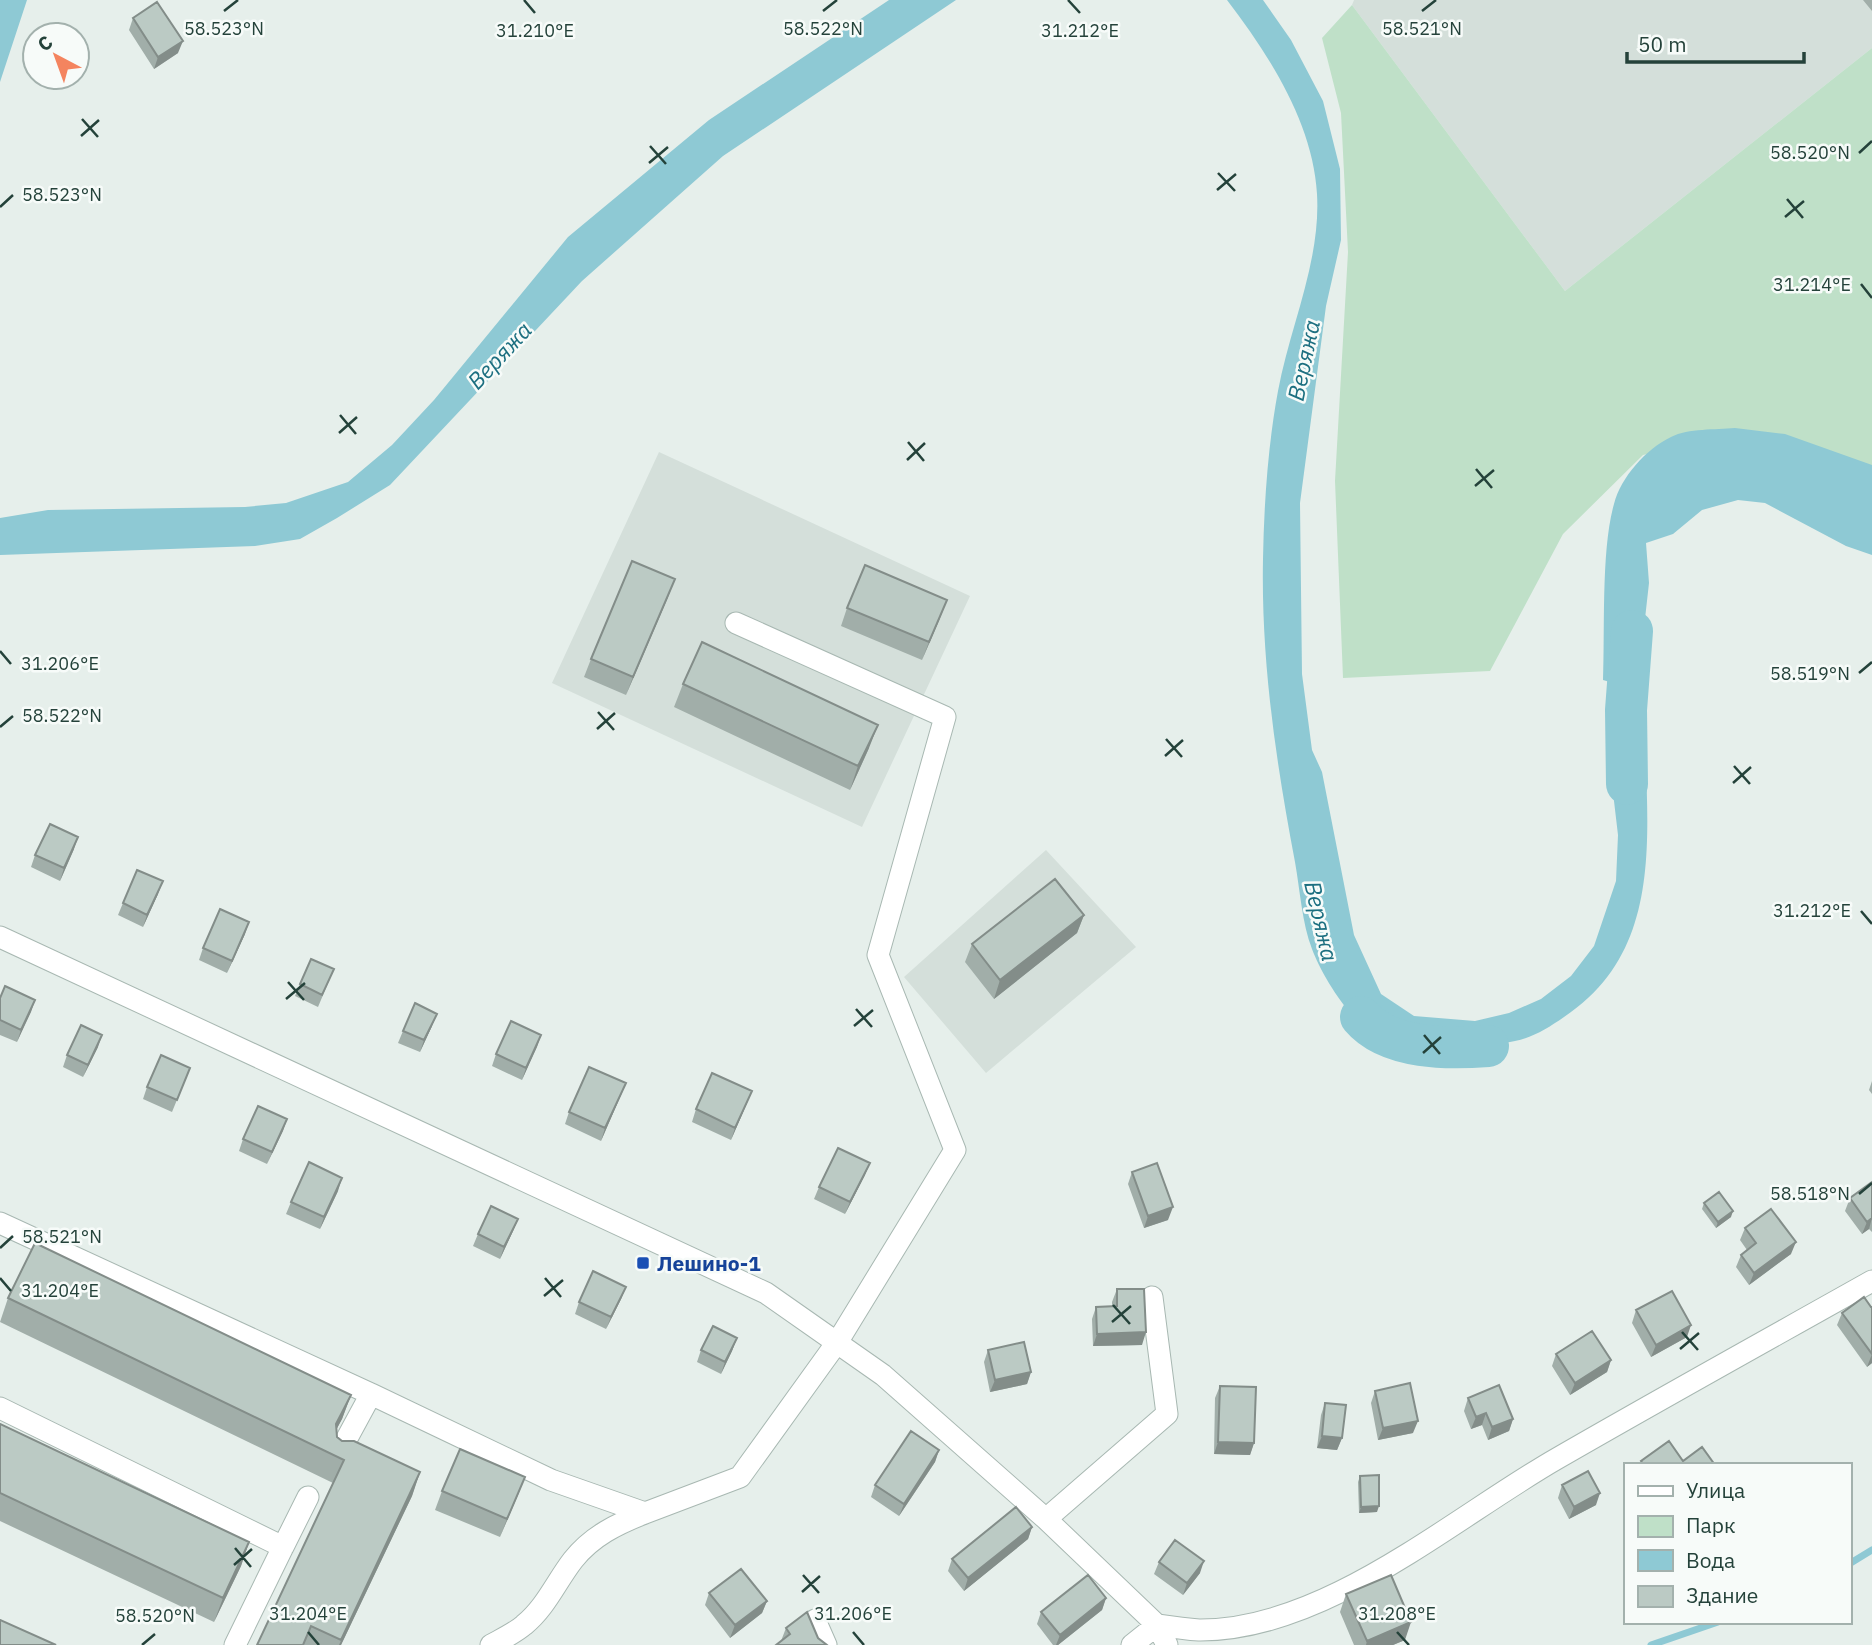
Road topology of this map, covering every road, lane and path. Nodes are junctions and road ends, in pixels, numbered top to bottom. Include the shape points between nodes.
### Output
1 (736, 623) dead end
2 (0, 937) edge
3 (0, 1223) edge
4 (1872, 1281) edge
5 (1153, 1297) dead end
6 (838, 1340) junction
7 (371, 1394) junction
8 (0, 1408) edge
9 (339, 1454) edge
10 (308, 1497) dead end
11 (645, 1513) junction
12 (1046, 1519) junction
13 (283, 1547) junction
14 (815, 1620) dead end
15 (1157, 1625) junction
16 (235, 1645) edge
17 (491, 1645) edge
18 (826, 1645) edge
19 (1132, 1645) edge
20 (1167, 1645) edge

1 - 6 street via 945,717 878,955 956,1150
2 - 6 street via 766,1293
3 - 7 street
4 - 15 street via 1556,1459 1361,1582 1255,1622 1200,1630
5 - 12 street via 1167,1414
6 - 11 street via 740,1477
6 - 12 street
7 - 9 street
7 - 11 street via 551,1480
8 - 13 street
10 - 13 street
11 - 17 street via 612,1526 589,1544 524,1625
12 - 15 street
13 - 16 street
14 - 18 street
15 - 19 street
15 - 20 street

